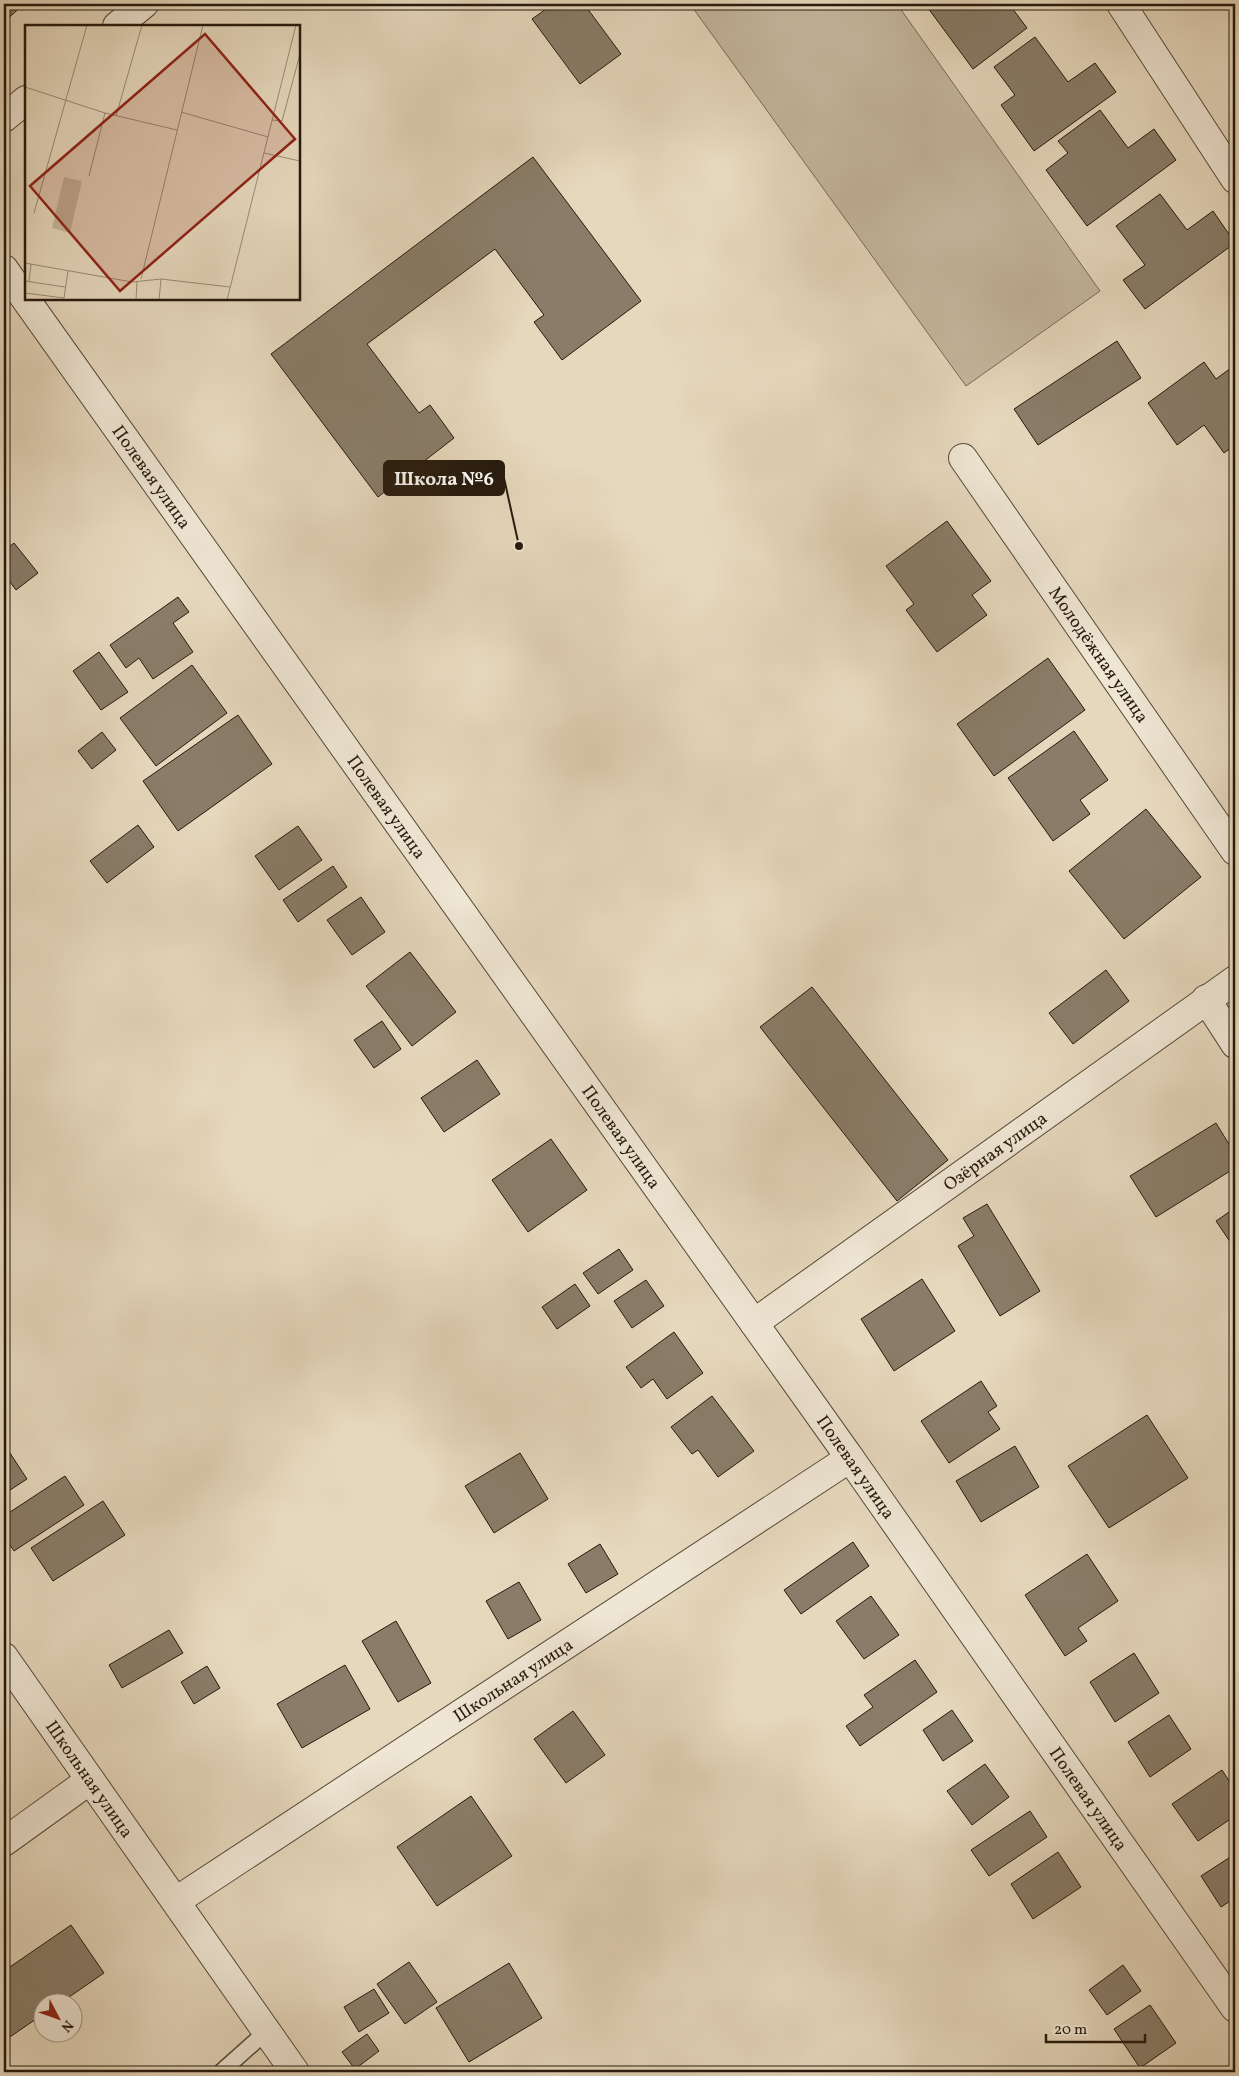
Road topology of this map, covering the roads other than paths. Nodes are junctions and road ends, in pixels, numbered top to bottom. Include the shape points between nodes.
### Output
1 (144, 4) edge
2 (1121, 4) edge
3 (118, 25) edge
4 (25, 101) edge
5 (4, 118) edge
6 (1235, 178) edge
7 (4, 270) edge
8 (25, 299) edge
9 (25, 300) edge
10 (963, 458) dead end
11 (1235, 851) edge
12 (1235, 980) edge
13 (1206, 999) junction
14 (1235, 1044) edge
15 (754, 1323) junction
16 (850, 1458) junction
17 (4, 1657) edge
18 (90, 1780) junction
19 (4, 1842) edge
20 (176, 1902) junction
21 (1235, 2008) edge
22 (266, 2031) junction
23 (221, 2072) edge
24 (295, 2072) edge

1 - 3 street
2 - 6 street
4 - 5 street
7 - 8 street, Полевая улица
9 - 15 street, Полевая улица
10 - 11 street, Молодёжная улица
12 - 13 street, Озёрная улица
13 - 14 street
13 - 15 street, Озёрная улица
15 - 16 street, Полевая улица
16 - 20 street, Школьная улица
16 - 21 street, Полевая улица
17 - 18 street, Школьная улица
18 - 19 street
18 - 20 street, Школьная улица
20 - 22 street, Школьная улица
22 - 23 lane
22 - 24 street, Школьная улица

